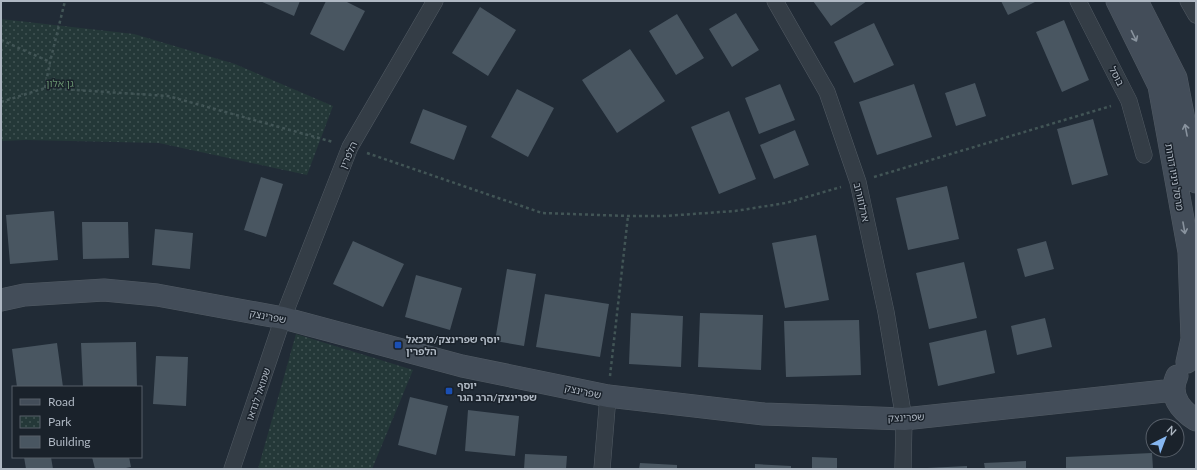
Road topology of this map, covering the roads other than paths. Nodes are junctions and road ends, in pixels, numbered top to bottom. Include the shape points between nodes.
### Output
1 (435, 1) edge
2 (775, 1) edge
3 (1078, 1) edge
4 (1117, 1) edge
5 (1137, 1) edge
6 (1188, 1) edge
7 (1196, 15) edge
8 (1144, 155) dead end
9 (1196, 182) edge
10 (1, 300) edge
11 (283, 318) junction
12 (1191, 360) edge
13 (1174, 390) junction
14 (608, 396) junction
15 (904, 419) junction
16 (1196, 420) edge
17 (232, 469) edge
18 (602, 469) edge
19 (903, 469) edge

1 - 11 street, הלפרין via 350,147
2 - 15 street, ארלוזורוב via 827,92 858,182 886,312
3 - 8 street, בוסל via 1129,101
4 -> 12 street, מרסל ניניו דורות via 1159,86 1189,252
9 -> 5 street, מרסל ניניו דורות via 1176,78
6 - 7 street
10 - 11 street, שפרינצק via 24,295 104,290 157,295
11 - 14 street, שפרינצק via 462,366
11 - 17 street, שמואל לנדאו
12 - 13 street via 1180,370
13 - 15 street, שפרינצק
13 - 16 street via 1177,403 1185,413
14 - 15 street, שפרינצק via 764,414
14 - 18 street
15 - 19 street, ארלוזורוב

